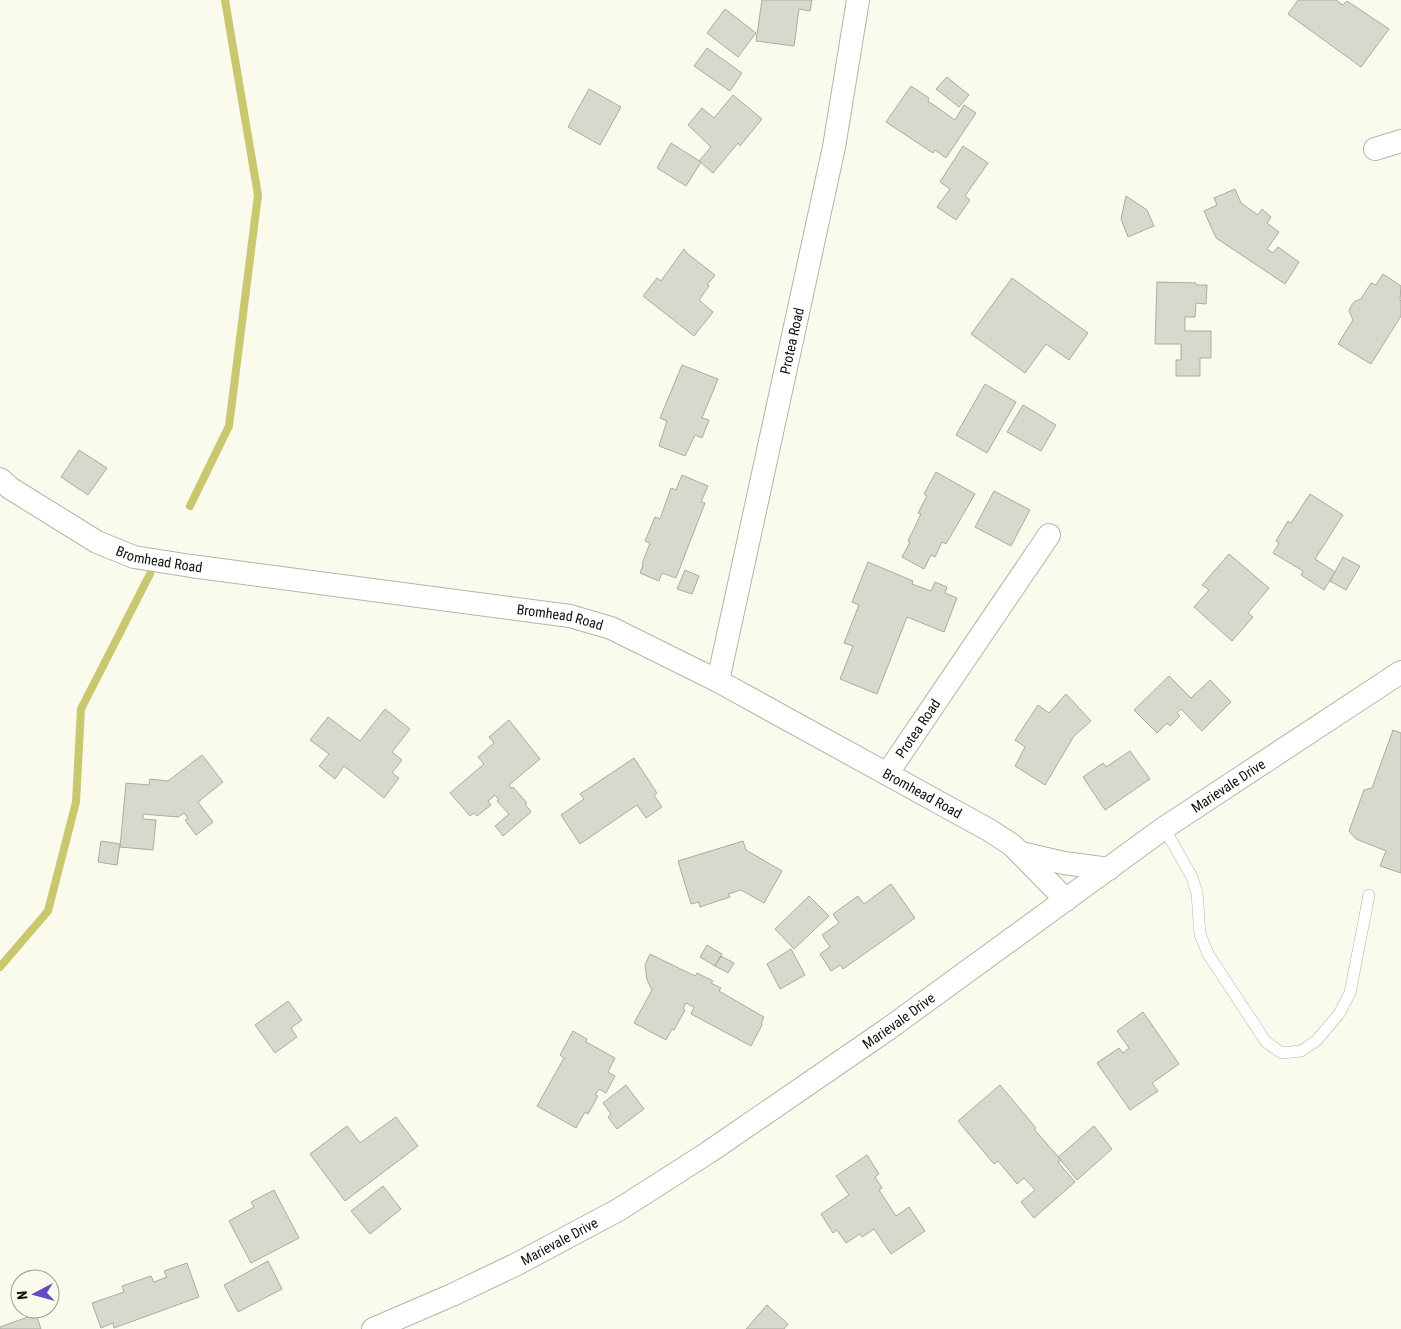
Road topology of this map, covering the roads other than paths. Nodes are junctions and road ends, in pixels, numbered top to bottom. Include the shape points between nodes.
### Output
1 (858, 0) edge
2 (1401, 141) edge
3 (1375, 149) dead end
4 (0, 479) edge
5 (1049, 535) dead end
6 (1401, 672) edge
7 (718, 681) junction
8 (887, 774) junction
9 (1164, 828) junction
10 (1021, 853) junction
11 (1109, 868) junction
12 (1369, 895) dead end
13 (1066, 900) junction
14 (373, 1329) edge

1 - 7 street, Protea Road via 834,147
2 - 3 street
4 - 7 street, Bromhead Road via 97,542 134,557 570,616 611,628
5 - 8 street, Protea Road
6 - 9 street, Marievale Drive
7 - 8 street, Bromhead Road
8 - 10 street, Bromhead Road via 989,830
9 - 11 street, Marievale Drive
9 - 12 lane via 1192,877 1197,893 1200,934 1208,954 1266,1042 1282,1053 1301,1051 1316,1041 1339,1014 1350,993
10 - 11 street via 1064,863
10 - 13 street, Bromhead Road
11 - 13 street, Marievale Drive
13 - 14 street, Marievale Drive via 888,1029 710,1152 620,1209 493,1276

